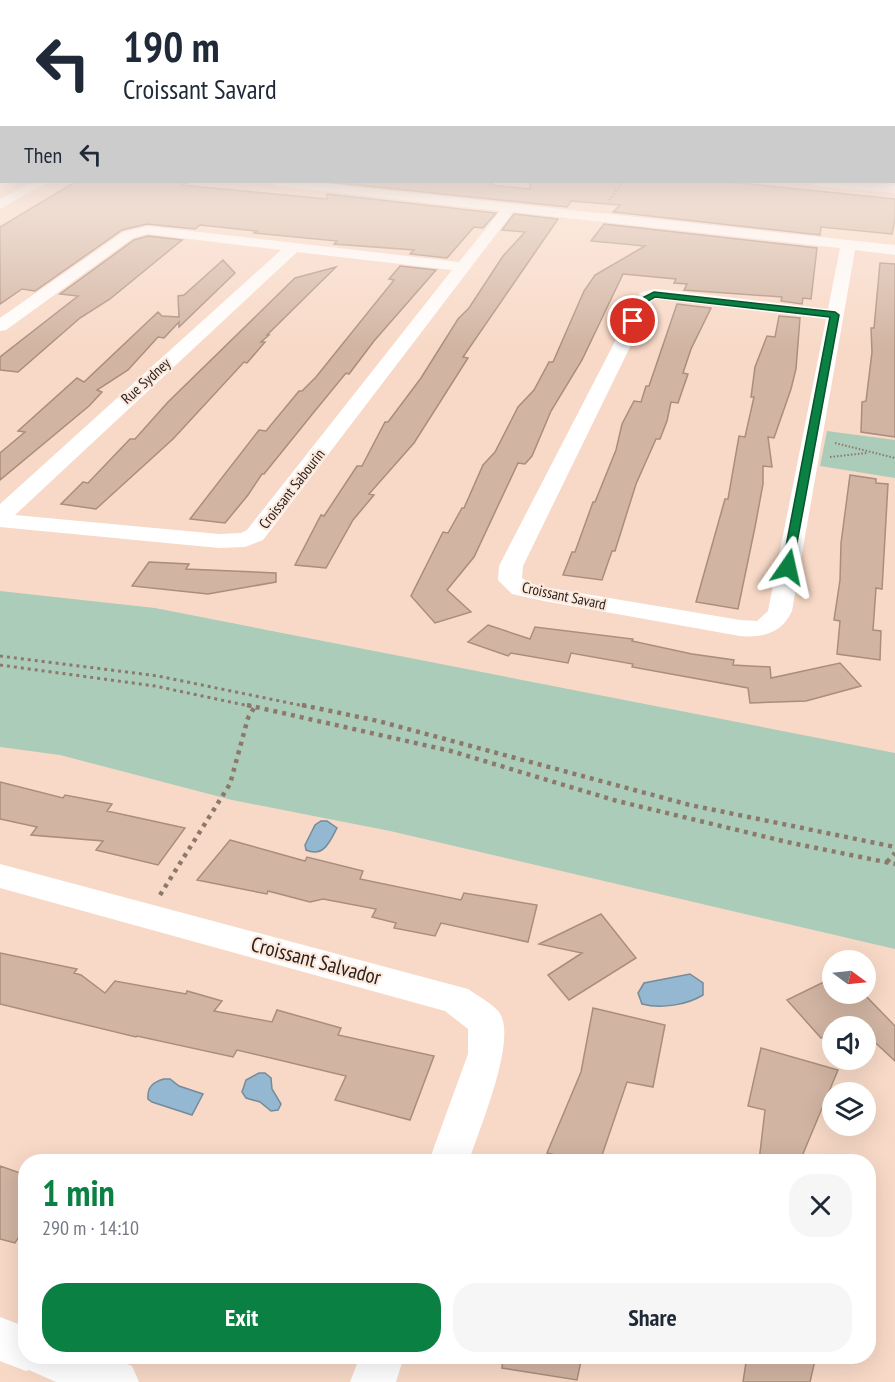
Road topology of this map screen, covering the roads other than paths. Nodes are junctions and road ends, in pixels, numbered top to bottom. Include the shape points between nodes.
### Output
1 (499, 220) edge
2 (630, 220) edge
3 (849, 245) junction
4 (294, 247) junction
5 (895, 250) edge
6 (463, 267) junction
7 (835, 315) junction
8 (0, 327) edge
9 (0, 518) edge
10 (0, 876) edge
11 (451, 1154) edge
12 (0, 1339) edge
13 (18, 1345) edge
14 (68, 1364) edge
15 (379, 1364) edge
16 (116, 1382) edge
17 (373, 1382) edge

1 - 6 street, Croissant Sabourin
2 - 3 street
3 - 5 street
3 - 7 street, Croissant Savard
4 - 6 street
4 - 8 street via 141,231 123,239
4 - 9 street, Rue Sydney
6 - 9 street, Croissant Sabourin via 255,535 245,540 219,541
7 - 7 street, Croissant Savard via 780,611 772,624 740,628 544,594 521,589 510,580 511,566 646,297 668,295
10 - 11 street, Croissant Salvador via 456,999 486,1022 486,1054
12 - 13 street
14 - 16 street
15 - 17 street

